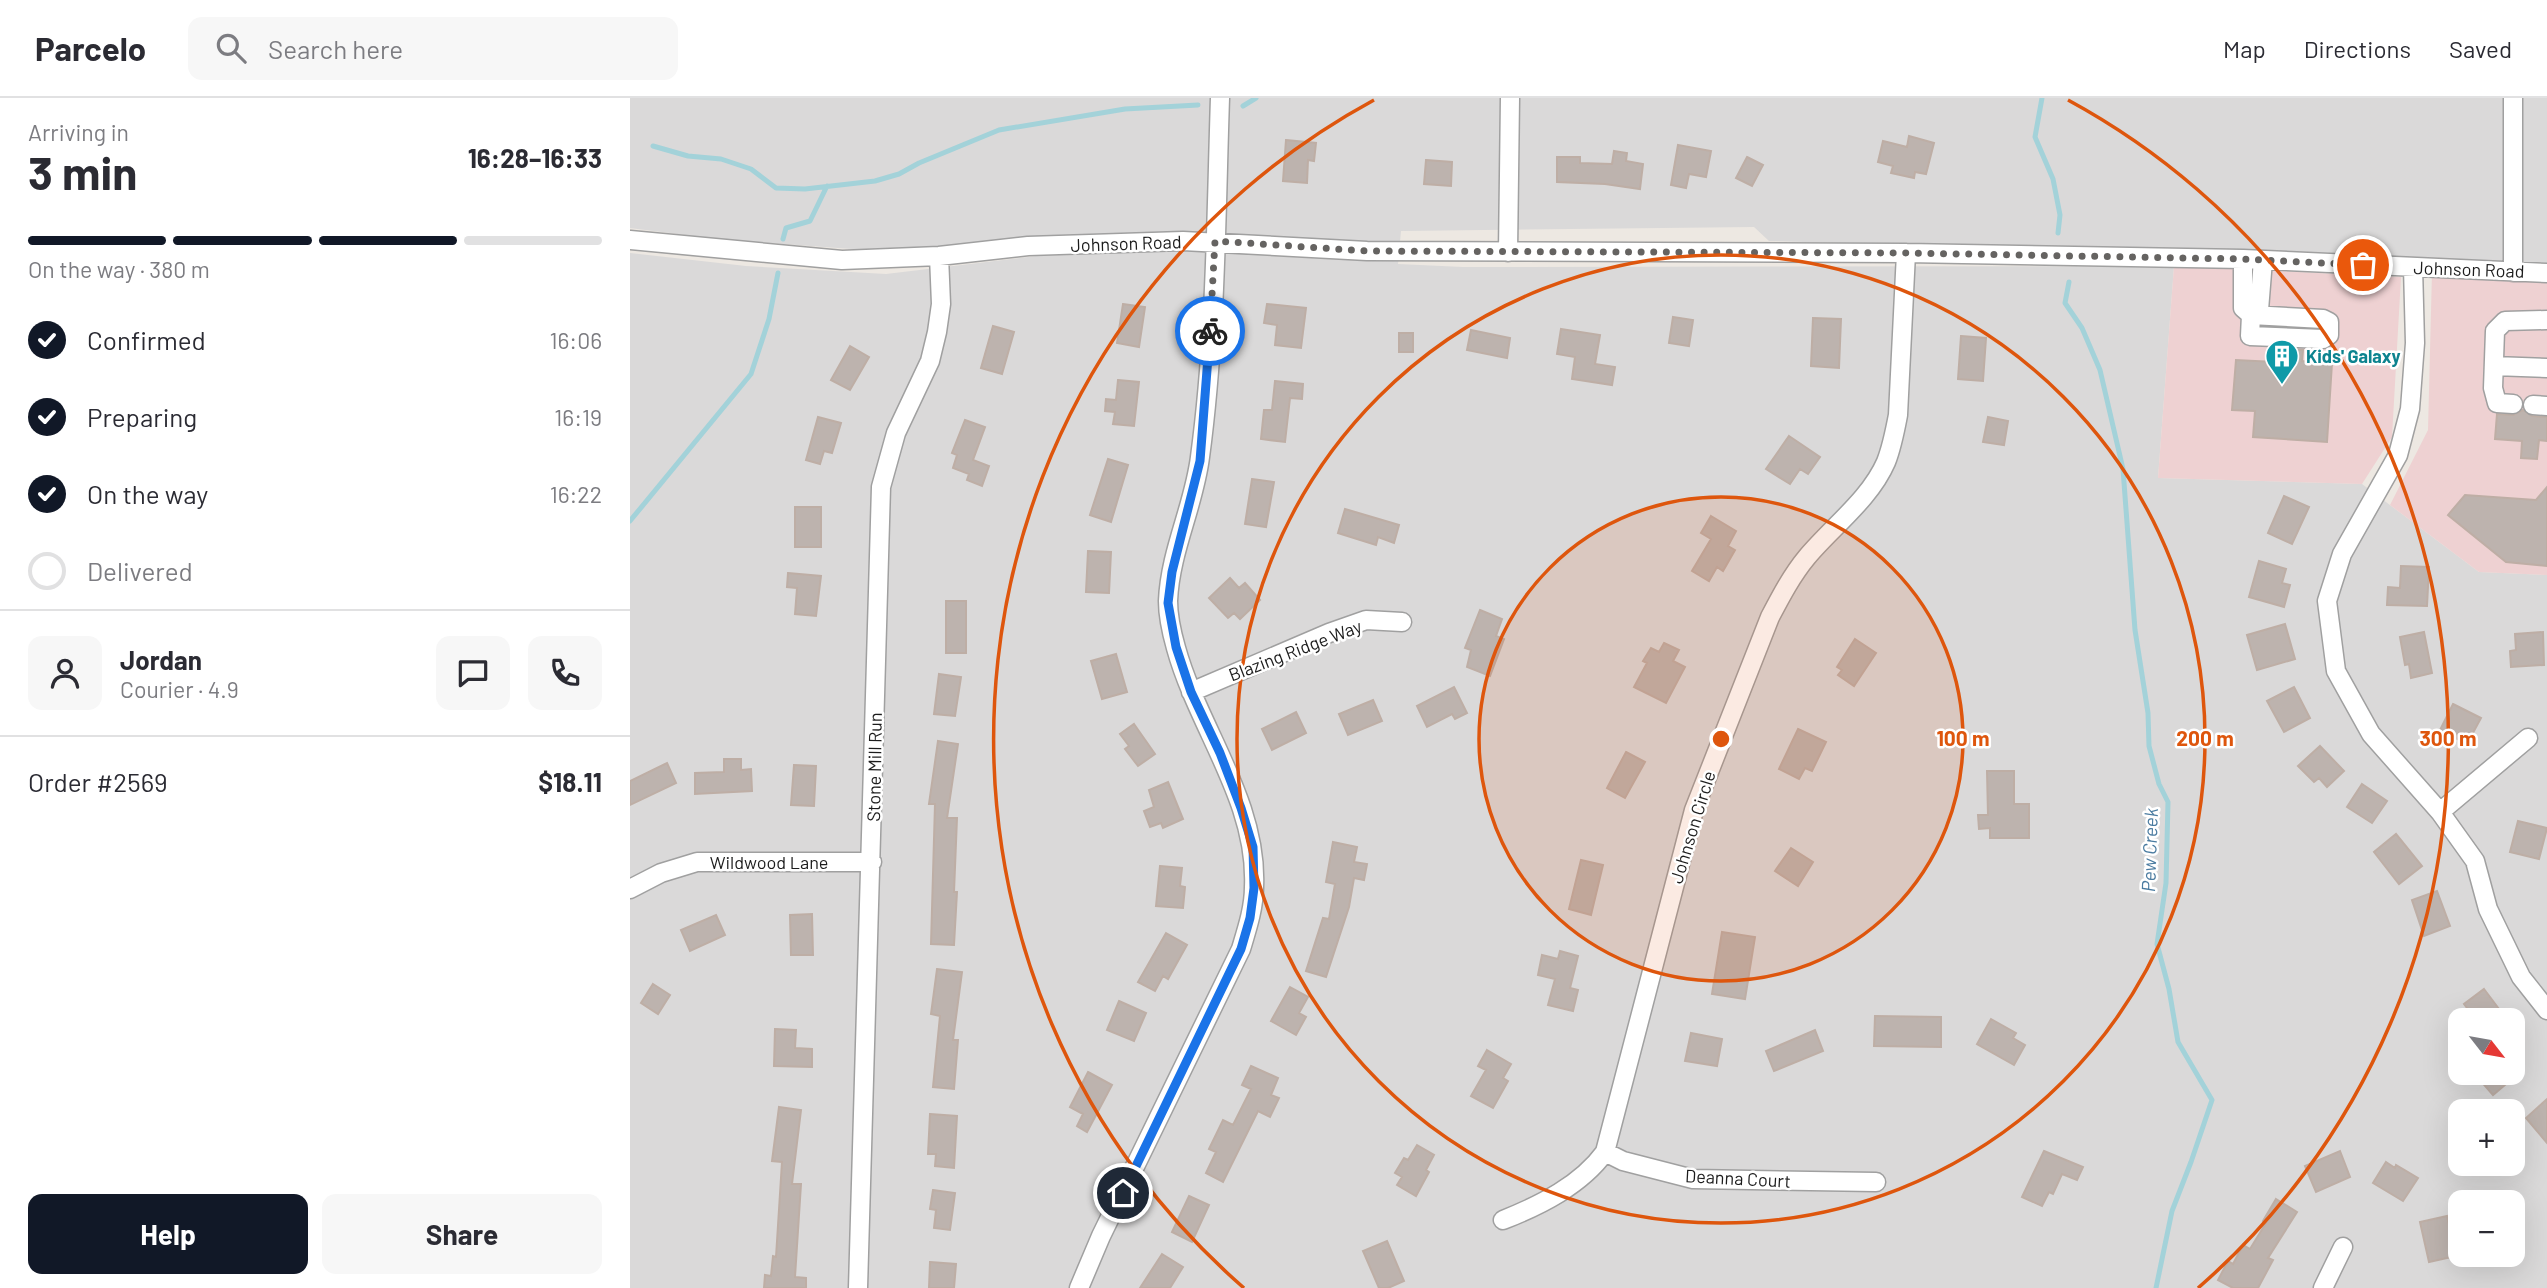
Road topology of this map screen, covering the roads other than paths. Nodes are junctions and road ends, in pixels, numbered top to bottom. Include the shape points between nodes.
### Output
1 (1220, 98) edge
2 (1510, 98) edge
3 (2513, 98) edge
4 (630, 240) edge
5 (1215, 241) junction
6 (1508, 252) junction
7 (1906, 253) junction
8 (939, 256) junction
9 (2243, 259) junction
10 (2263, 260) junction
11 (2413, 267) junction
12 (2513, 271) junction
13 (2547, 273) edge
14 (2251, 315) junction
15 (2323, 319) dead end
16 (2547, 320) edge
17 (2494, 366) junction
18 (2547, 368) edge
19 (2512, 404) dead end
20 (1402, 622) dead end
21 (1191, 692) junction
22 (2528, 738) dead end
23 (2441, 812) junction
24 (872, 862) junction
25 (630, 888) edge
26 (2547, 1010) edge
27 (1605, 1152) junction
28 (1875, 1182) dead end
29 (1503, 1220) dead end
30 (2343, 1247) dead end
31 (858, 1288) edge
32 (1079, 1288) edge
33 (2323, 1288) edge

1 - 5 street
2 - 6 street
3 - 12 street
4 - 8 street, Johnson Road via 815,259
5 - 6 street, Johnson Road via 1367,251
5 - 8 street, Johnson Road via 1028,246
5 - 21 street via 1200,461 1168,603
6 - 7 street, Johnson Road
7 - 9 street, Johnson Road
7 - 27 street, Johnson Circle via 1894,440 1873,483 1805,559 1770,617 1694,810
8 - 24 street, Stone Mill Run via 941,304 930,361 896,433 881,487
9 - 10 street, Johnson Road
9 - 14 street via 2243,308
10 - 11 street, Johnson Road
10 - 14 street via 2259,310
11 - 12 street, Johnson Road
11 - 23 street via 2415,343 2410,410 2399,455 2342,554 2327,601 2336,671 2371,734
12 - 13 street, Johnson Road
14 - 15 street via 2250,336 2286,339 2323,339 2329,335 2329,322
16 - 17 street via 2505,321 2496,331
17 - 18 street
17 - 19 street via 2497,402
20 - 21 street, Blazing Ridge Way via 1353,625
21 - 32 street via 1220,753 1253,847 1250,918 1241,949
22 - 23 street
23 - 26 street via 2475,861 2488,909 2521,977
24 - 25 street, Wildwood Lane via 697,862
24 - 31 street, Stone Mill Run
27 - 28 street, Deanna Court via 1693,1179
27 - 29 street via 1594,1167 1541,1205
30 - 33 street

